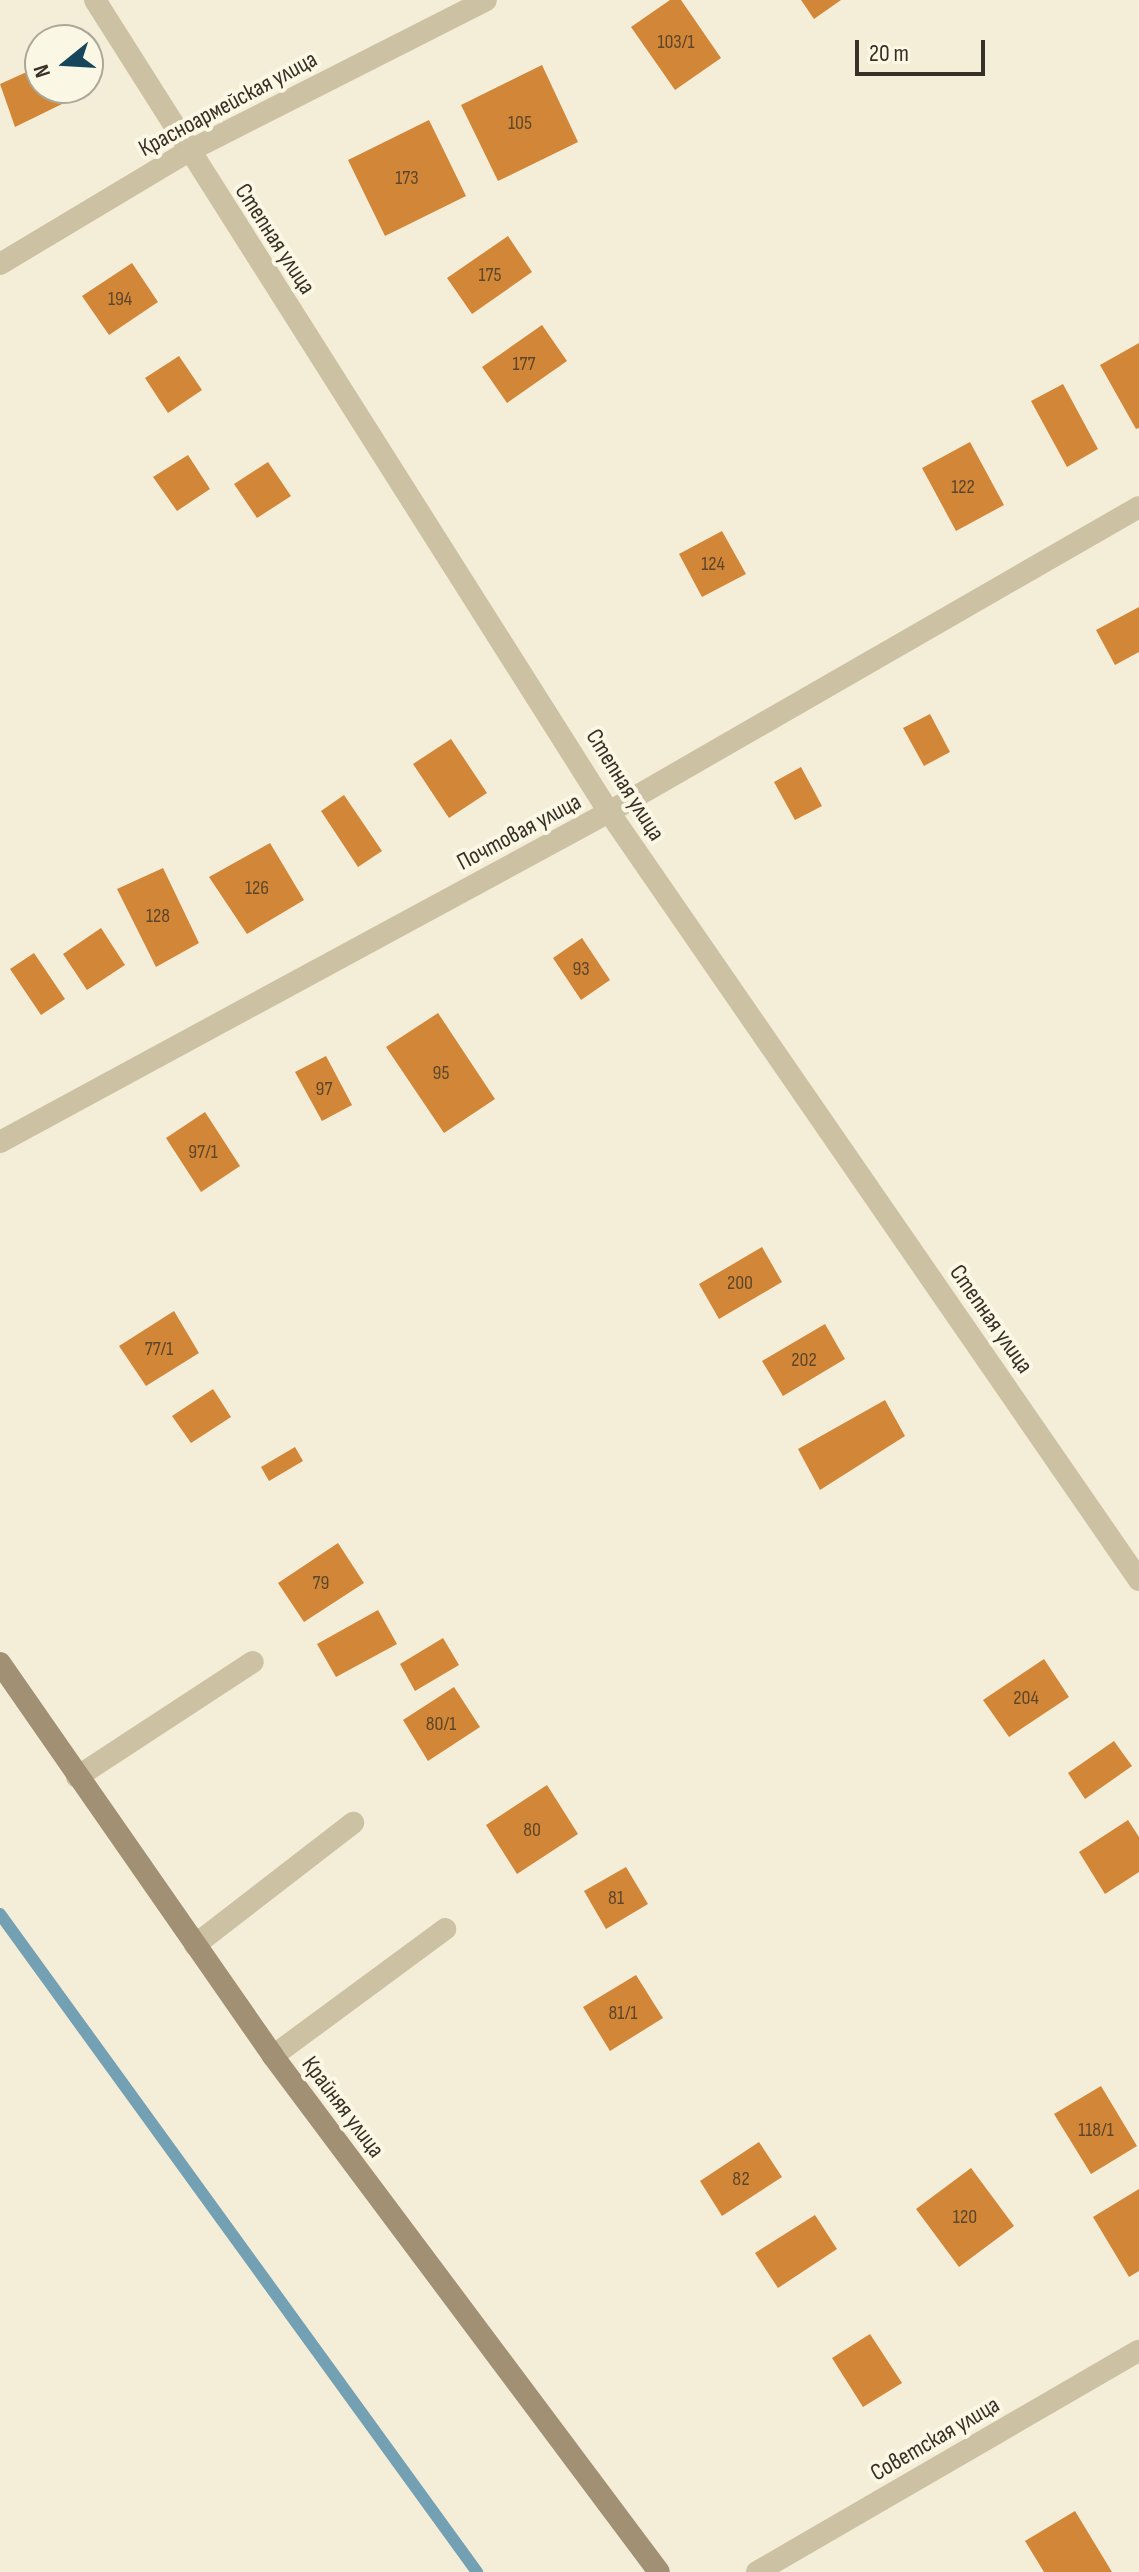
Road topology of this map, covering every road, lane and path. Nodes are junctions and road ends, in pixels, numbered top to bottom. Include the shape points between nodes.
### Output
1 (95, 0) edge
2 (486, 0) edge
3 (187, 152) junction
4 (0, 264) edge
5 (1139, 507) edge
6 (609, 812) junction
7 (0, 1142) edge
8 (1139, 1580) edge
9 (253, 1662) dead end
10 (0, 1663) edge
11 (77, 1777) junction
12 (353, 1823) dead end
13 (445, 1929) dead end
14 (195, 1945) junction
15 (273, 2056) junction
16 (1139, 2351) edge
17 (659, 2572) edge
18 (757, 2572) edge

1 - 3 street, Степная улица
2 - 3 street, Красноармейская улица
3 - 4 street, Красноармейская улица
3 - 6 street, Степная улица via 523,669
5 - 6 street, Почтовая улица
6 - 7 street, Почтовая улица
6 - 8 street, Степная улица
9 - 11 street
10 - 11 main road, Крайняя улица
11 - 14 main road, Крайняя улица
12 - 14 street
13 - 15 street
14 - 15 main road, Крайняя улица
15 - 17 main road, Крайняя улица
16 - 18 street, Советская улица

